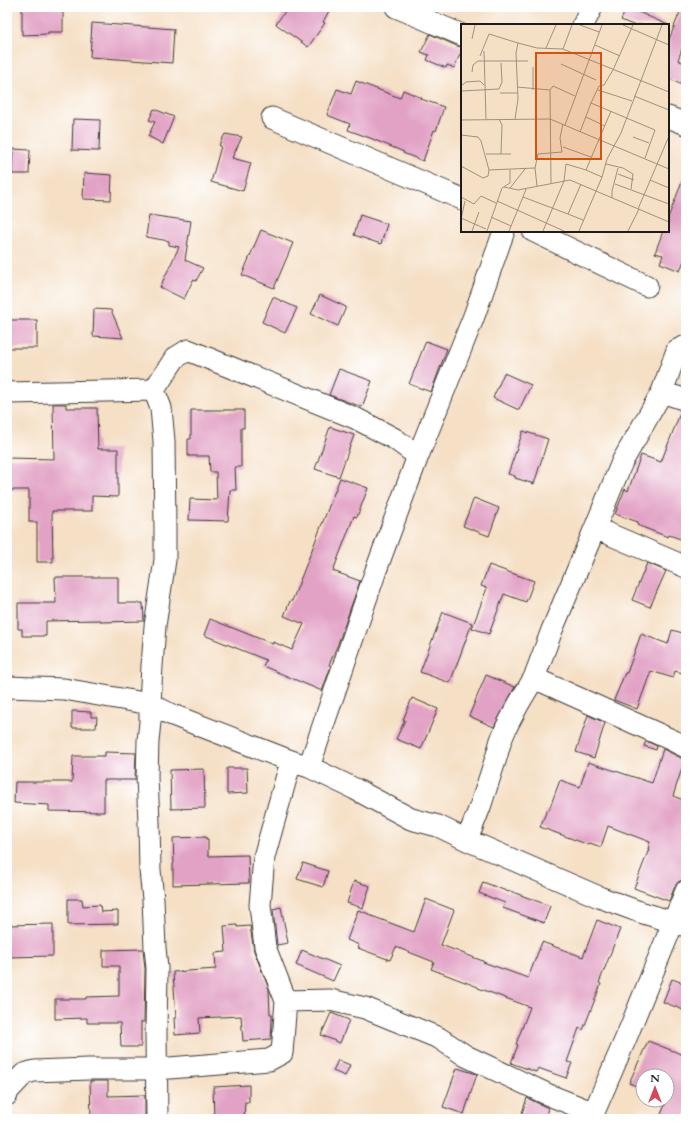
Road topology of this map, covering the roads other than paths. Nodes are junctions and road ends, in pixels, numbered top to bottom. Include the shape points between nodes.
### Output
1 (396, 7) edge
2 (592, 7) edge
3 (584, 24) edge
4 (461, 35) edge
5 (669, 117) edge
6 (272, 118) dead end
7 (686, 124) edge
8 (461, 199) edge
9 (504, 232) edge
10 (535, 232) edge
11 (647, 286) dead end
12 (686, 346) edge
13 (154, 390) junction
14 (662, 392) junction
15 (7, 393) edge
16 (686, 400) edge
17 (418, 456) junction
18 (595, 528) junction
19 (686, 567) edge
20 (534, 678) junction
21 (7, 687) edge
22 (150, 704) junction
23 (686, 747) edge
24 (300, 764) junction
25 (467, 840) junction
26 (686, 891) edge
27 (680, 924) edge
28 (286, 1001) junction
29 (156, 1069) junction
30 (7, 1095) edge
31 (592, 1116) edge
32 (158, 1119) edge

1 - 4 street
2 - 3 street
5 - 7 street
6 - 8 street
9 - 17 street via 474,316
10 - 11 street
12 - 14 street via 677,350
13 - 15 street
13 - 17 street via 175,358 188,350 355,418 395,439
13 - 22 street via 161,408 164,441 165,560 155,626
14 - 16 street
14 - 18 street via 622,462
17 - 24 street
18 - 19 street
18 - 20 street
20 - 23 street
20 - 25 street via 504,733
21 - 22 street via 64,689
22 - 24 street
22 - 29 street via 147,777 156,968
24 - 25 street via 355,789 411,819 438,826
24 - 28 street via 264,857 260,905 265,947
25 - 27 street via 599,897
26 - 27 street
27 - 31 street
28 - 29 street via 282,1053 269,1060
28 - 31 street via 330,1000 365,1008 439,1038 466,1056
29 - 30 street via 34,1071 24,1074
29 - 32 street

